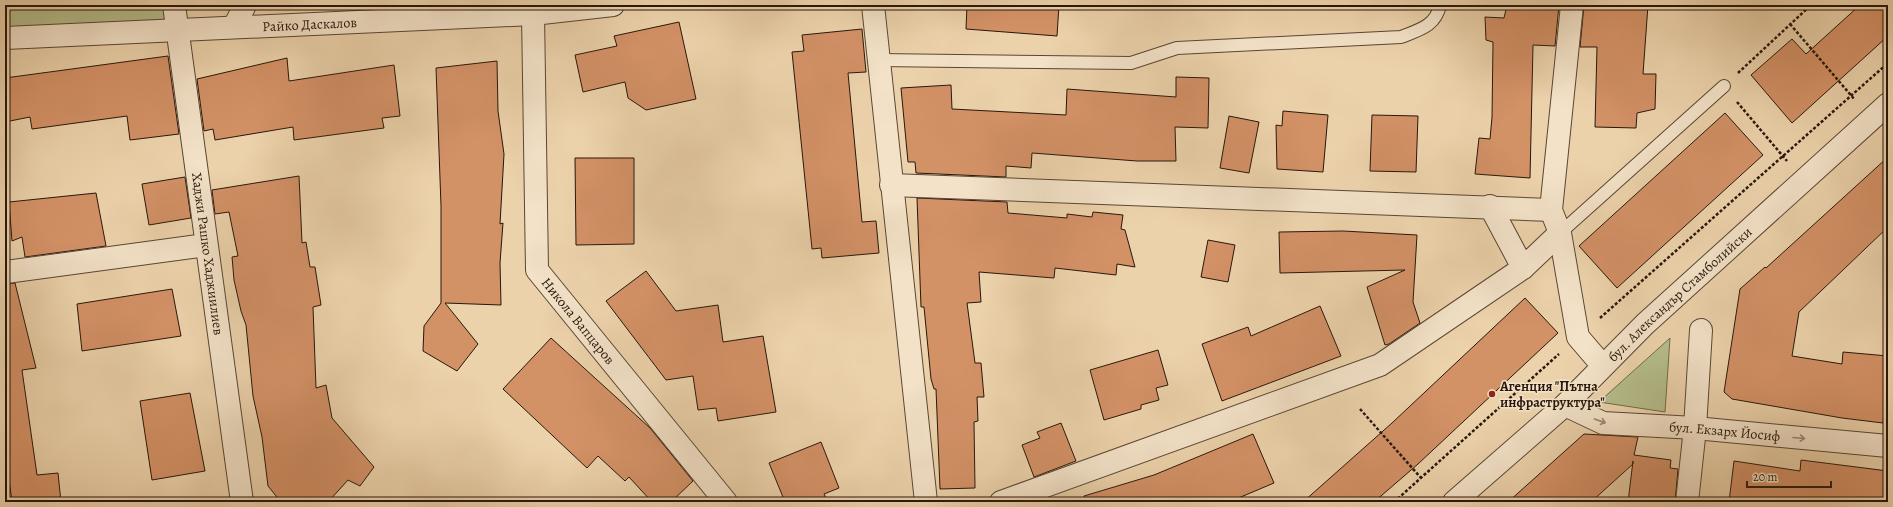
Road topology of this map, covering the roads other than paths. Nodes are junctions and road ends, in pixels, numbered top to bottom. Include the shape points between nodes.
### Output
1 (174, 5) edge
2 (245, 5) edge
3 (613, 5) edge
4 (872, 5) edge
5 (1440, 5) edge
6 (1572, 5) edge
7 (535, 10) edge
8 (234, 27) junction
9 (178, 30) junction
10 (5, 38) edge
11 (878, 60) junction
12 (1724, 86) road end
13 (1888, 104) edge
14 (891, 185) junction
15 (1490, 206) junction
16 (1550, 210) junction
17 (1560, 233) junction
18 (206, 245) junction
19 (1523, 268) junction
20 (6, 272) dead end
21 (1701, 330) dead end
22 (1602, 365) junction
23 (1565, 404) junction
24 (1695, 428) junction
25 (1888, 446) edge
26 (242, 502) edge
27 (726, 502) edge
28 (926, 502) edge
29 (1001, 502) edge
30 (1454, 502) edge
31 (1687, 502) edge

1 - 9 street, Хаджи Рашко Хаджиилиев
2 - 8 street
3 - 7 street, Райко Даскалов
4 - 11 street
5 - 11 lane via 1440,10 1431,24 1401,38 1176,48 1131,63
6 - 16 street
7 - 8 street, Райко Даскалов
7 - 27 street, Никола Вапцаров via 538,270
8 - 9 street, Райко Даскалов
9 - 10 street, Райко Даскалов
9 - 18 street, Хаджи Рашко Хаджиилиев
11 - 14 street
12 - 17 lane
13 - 22 street, бул. Александър Стамболийски
14 - 15 street
14 - 28 street
15 - 16 street
15 - 19 street
16 - 17 street
17 - 19 street
17 - 22 street via 1578,337
18 - 20 street
18 - 26 street, Хаджи Рашко Хаджиилиев
19 - 29 street via 1380,365
21 - 24 street
22 - 23 street, бул. Александър Стамболийски
23 -> 24 street, бул. Екзарх Йосиф via 1603,423
23 - 30 street, бул. Александър Стамболийски
24 -> 25 street, бул. Екзарх Йосиф
24 - 31 street

